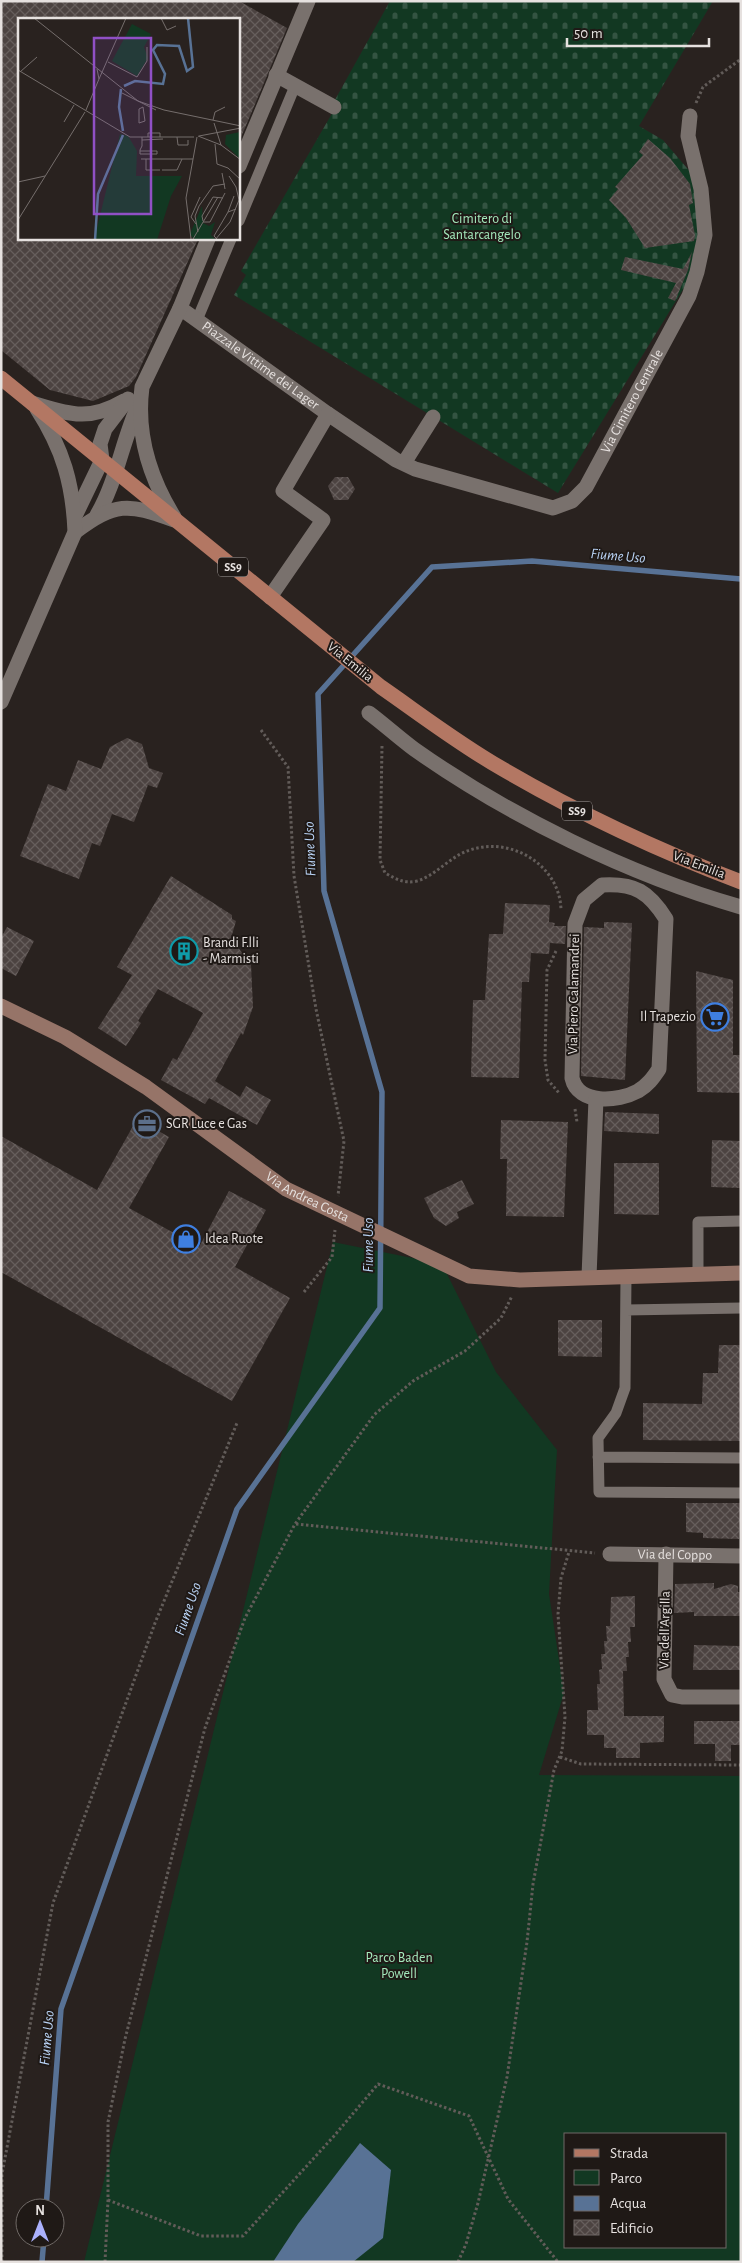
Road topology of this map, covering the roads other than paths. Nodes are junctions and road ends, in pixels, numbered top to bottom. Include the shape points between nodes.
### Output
1 (308, 1) edge
2 (276, 75) junction
3 (295, 86) junction
4 (334, 107) dead end
5 (690, 116) road end
6 (240, 164) edge
7 (240, 219) edge
8 (208, 240) edge
9 (231, 240) edge
10 (180, 308) junction
11 (197, 320) junction
12 (1, 378) edge
13 (137, 396) junction
14 (32, 403) junction
15 (328, 414) junction
16 (433, 417) dead end
17 (102, 460) junction
18 (400, 461) junction
19 (115, 471) junction
20 (97, 515) junction
21 (177, 521) junction
22 (74, 525) junction
23 (270, 597) junction
24 (1, 702) edge
25 (370, 713) dead end
26 (741, 882) edge
27 (741, 907) edge
28 (1, 1006) edge
29 (596, 1099) junction
30 (741, 1222) edge
31 (698, 1273) junction
32 (741, 1273) edge
33 (626, 1276) junction
34 (588, 1278) junction
35 (741, 1308) edge
36 (626, 1310) junction
37 (598, 1457) junction
38 (741, 1458) edge
39 (741, 1493) edge
40 (610, 1554) road end
41 (666, 1554) junction
42 (741, 1556) edge
43 (741, 1697) edge

1 - 2 street
2 - 3 street
2 - 6 street
3 - 4 street
3 - 7 lane
5 - 18 street, Via Cimitero Centrale via 688,136 701,190 704,235 697,272 689,296 586,487 572,501 553,508 415,469
8 - 10 street
9 - 11 lane, Piazzale Vittime dei Lager
10 - 11 street
10 - 13 street
11 - 15 street, Piazzale Vittime dei Lager
12 - 14 main road, Via Emilia / SS9
13 - 14 street via 94,414 69,414
13 - 17 street via 105,429 100,444
13 - 19 street
13 - 21 street via 146,452 166,504
14 - 17 main road, Via Emilia / SS9
14 - 22 street via 47,425 64,462 74,502
15 - 18 street, Piazzale Vittime dei Lager
15 - 23 street via 282,491 323,520
16 - 18 street
17 - 19 main road, Via Emilia / SS9
17 - 22 street
19 - 20 street via 108,497
19 - 21 main road, Via Emilia / SS9
20 - 21 street via 117,508 132,508
20 - 22 street
21 - 23 main road, Via Emilia / SS9
22 - 24 street
23 - 26 main road, Via Emilia / SS9 via 381,687 499,767 576,811 673,856
25 - 27 street via 414,749 502,804 585,848 648,875
28 - 34 street, Via Andrea Costa via 65,1037 146,1087 286,1189 457,1271 469,1276 520,1280
29 - 29 street, Via Piero Calamandrei via 637,1091 651,1081 659,1069 666,919 655,902 629,886 602,886 591,893 584,900 576,924 572,1078 576,1089
29 - 34 street
30 - 31 lane via 698,1222
31 - 32 street, Via Andrea Costa
31 - 33 street, Via Andrea Costa
33 - 34 street, Via Andrea Costa
33 - 36 lane
35 - 36 lane
36 - 37 lane via 625,1388 616,1413 598,1438
37 - 38 lane
37 - 39 lane via 599,1492
40 - 41 street, Via del Coppo
41 - 42 street, Via del Coppo
41 - 43 street, Via dell'Argilla via 664,1679 667,1689 672,1695 682,1697

